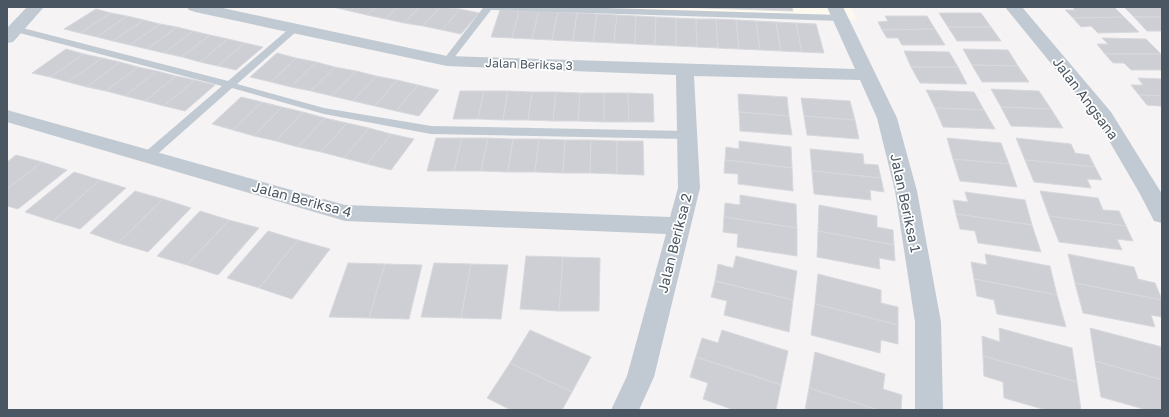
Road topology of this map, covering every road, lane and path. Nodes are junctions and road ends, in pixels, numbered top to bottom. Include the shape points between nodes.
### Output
1 (36, 7) edge
2 (195, 7) edge
3 (488, 7) edge
4 (1013, 7) edge
5 (838, 12) edge
6 (294, 29) junction
7 (11, 34) edge
8 (447, 60) junction
9 (685, 70) junction
10 (868, 75) junction
11 (232, 85) junction
12 (7, 116) edge
13 (686, 135) junction
14 (148, 156) junction
15 (1162, 215) edge
16 (679, 226) junction
17 (625, 410) edge
18 (929, 410) edge

1 - 7 street
2 - 6 street, Jalan Beriksa 3
3 - 5 lane
3 - 8 lane
4 - 15 street, Jalan Angsana via 1104,116
5 - 10 street, Jalan Beriksa 1
6 - 8 street, Jalan Beriksa 3
6 - 11 lane
7 - 11 lane
8 - 9 street, Jalan Beriksa 3
9 - 10 street, Jalan Beriksa 3
9 - 13 street, Jalan Beriksa 2
10 - 18 street, Jalan Beriksa 1 via 887,118 906,191 928,322
11 - 13 lane via 324,111 431,130
11 - 14 lane
12 - 14 street, Jalan Beriksa 4
13 - 16 street, Jalan Beriksa 2 via 689,188
14 - 16 street, Jalan Beriksa 4 via 345,213
16 - 17 street, Jalan Beriksa 2 via 640,376

